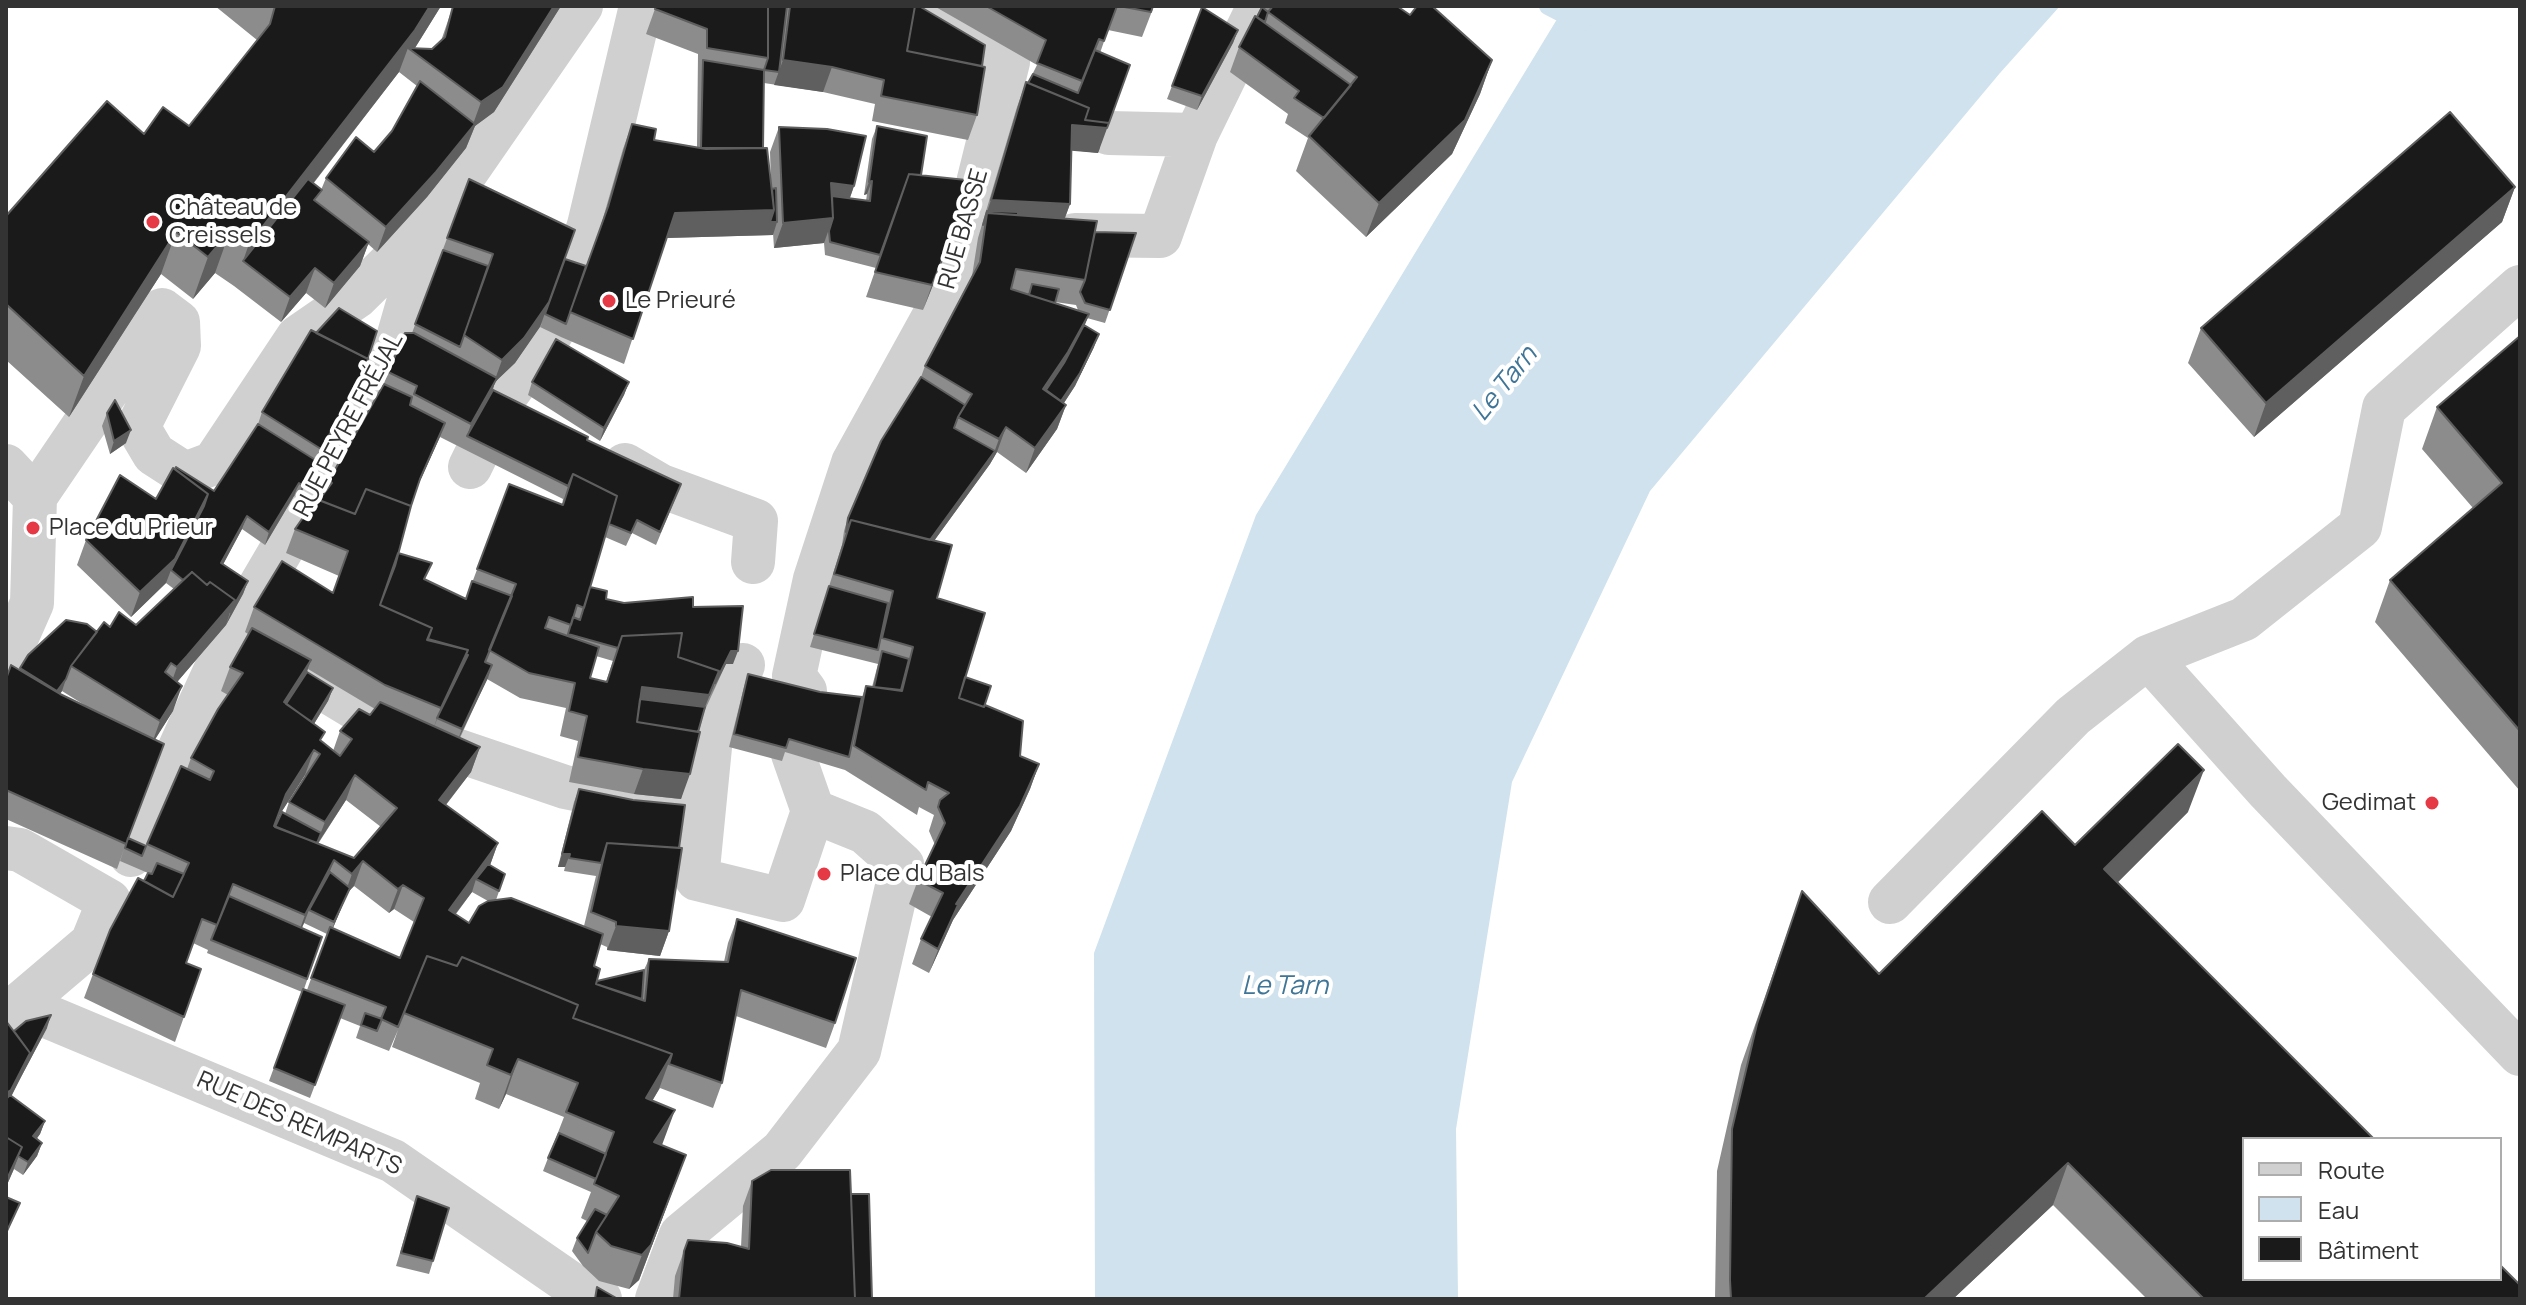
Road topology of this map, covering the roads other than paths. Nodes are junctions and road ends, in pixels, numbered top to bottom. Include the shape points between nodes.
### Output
1 (581, 6) edge
2 (641, 6) edge
3 (909, 6) edge
4 (1259, 6) edge
5 (1109, 133) edge
6 (1196, 135) junction
7 (431, 223) junction
8 (1042, 234) edge
9 (573, 276) edge
10 (2520, 287) edge
11 (552, 332) edge
12 (396, 345) junction
13 (504, 398) junction
14 (544, 420) edge
15 (596, 449) edge
16 (6, 466) edge
17 (470, 467) dead end
18 (35, 497) junction
19 (754, 542) dead end
20 (232, 634) junction
21 (2148, 657) junction
22 (6, 662) edge
23 (743, 665) dead end
24 (804, 702) edge
25 (793, 754) edge
26 (813, 811) junction
27 (702, 815) junction
28 (6, 848) edge
29 (122, 873) junction
30 (1890, 902) dead end
31 (13, 1011) edge
32 (2520, 1054) edge
33 (600, 1299) edge
34 (657, 1299) edge

1 - 7 street, RUE PEYRE FRÉJAL
2 - 9 street
3 - 24 street, RUE BASSE via 1008,62 973,231 954,280 853,463 815,579 794,676 805,691
4 - 6 street
5 - 6 street
6 - 8 street via 1160,236
7 - 12 street, RUE PEYRE FRÉJAL
7 - 18 street via 356,297 298,337 214,463 185,474 154,454 138,427 179,346 178,322 162,310
10 - 21 street via 2384,408 2360,527 2244,619
11 - 13 street
12 - 13 street
12 - 20 street, RUE PEYRE FRÉJAL
13 - 14 street
13 - 17 street
15 - 19 street
16 - 18 street
18 - 22 street via 32,603
20 - 27 street via 385,726 565,787
20 - 29 street, RUE PEYRE FRÉJAL
21 - 30 street via 2073,716
21 - 32 street via 2268,791
23 - 27 street via 711,737
25 - 26 street
26 - 27 street via 783,900 697,879
26 - 34 street via 865,832 902,865 859,1051 782,1151 681,1235
28 - 29 street
29 - 31 street, RUE PEYRE FRÉJAL via 92,943
31 - 33 street, RUE DES REMPARTS via 393,1161

